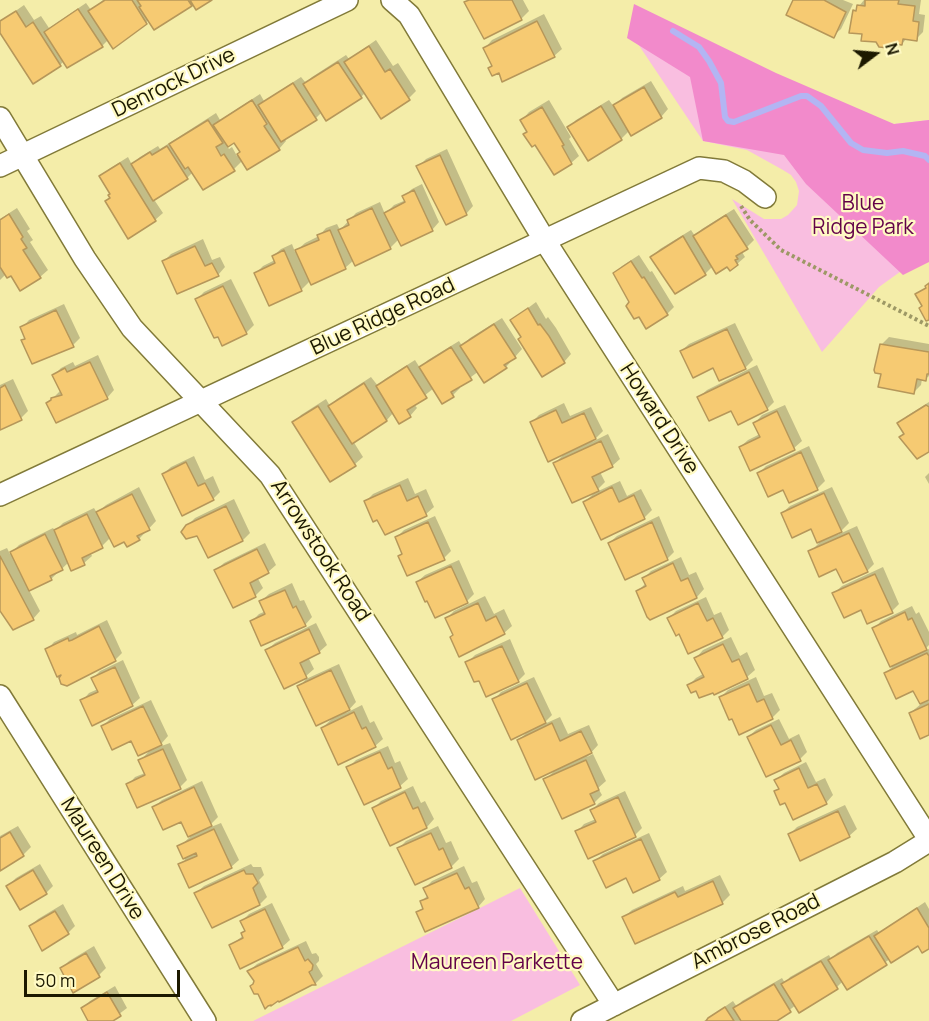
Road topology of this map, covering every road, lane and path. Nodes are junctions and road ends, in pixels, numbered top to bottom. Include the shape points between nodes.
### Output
1 (347, 0) edge
2 (392, 0) edge
3 (0, 118) edge
4 (22, 155) junction
5 (0, 166) edge
6 (765, 197) dead end
7 (737, 201) dead end
8 (545, 241) junction
9 (929, 326) edge
10 (201, 402) junction
11 (0, 495) edge
12 (0, 696) edge
13 (929, 840) edge
14 (614, 1005) junction
15 (205, 1021) edge
16 (582, 1021) edge

1 - 4 street, Denrock Drive
2 - 8 street, Howard Drive via 409,15
3 - 4 street, Arrowstook Road
4 - 5 street, Denrock Drive
4 - 10 street, Arrowstook Road via 132,328
6 - 8 street, Blue Ridge Road via 724,171 699,168
7 - 9 path via 750,220 781,250
8 - 10 street, Blue Ridge Road
8 - 13 street, Howard Drive
10 - 11 street, Blue Ridge Road
10 - 14 street, Arrowstook Road via 270,475
12 - 15 street, Maureen Drive
13 - 14 street, Ambrose Road via 895,862
14 - 16 street, Ambrose Road

